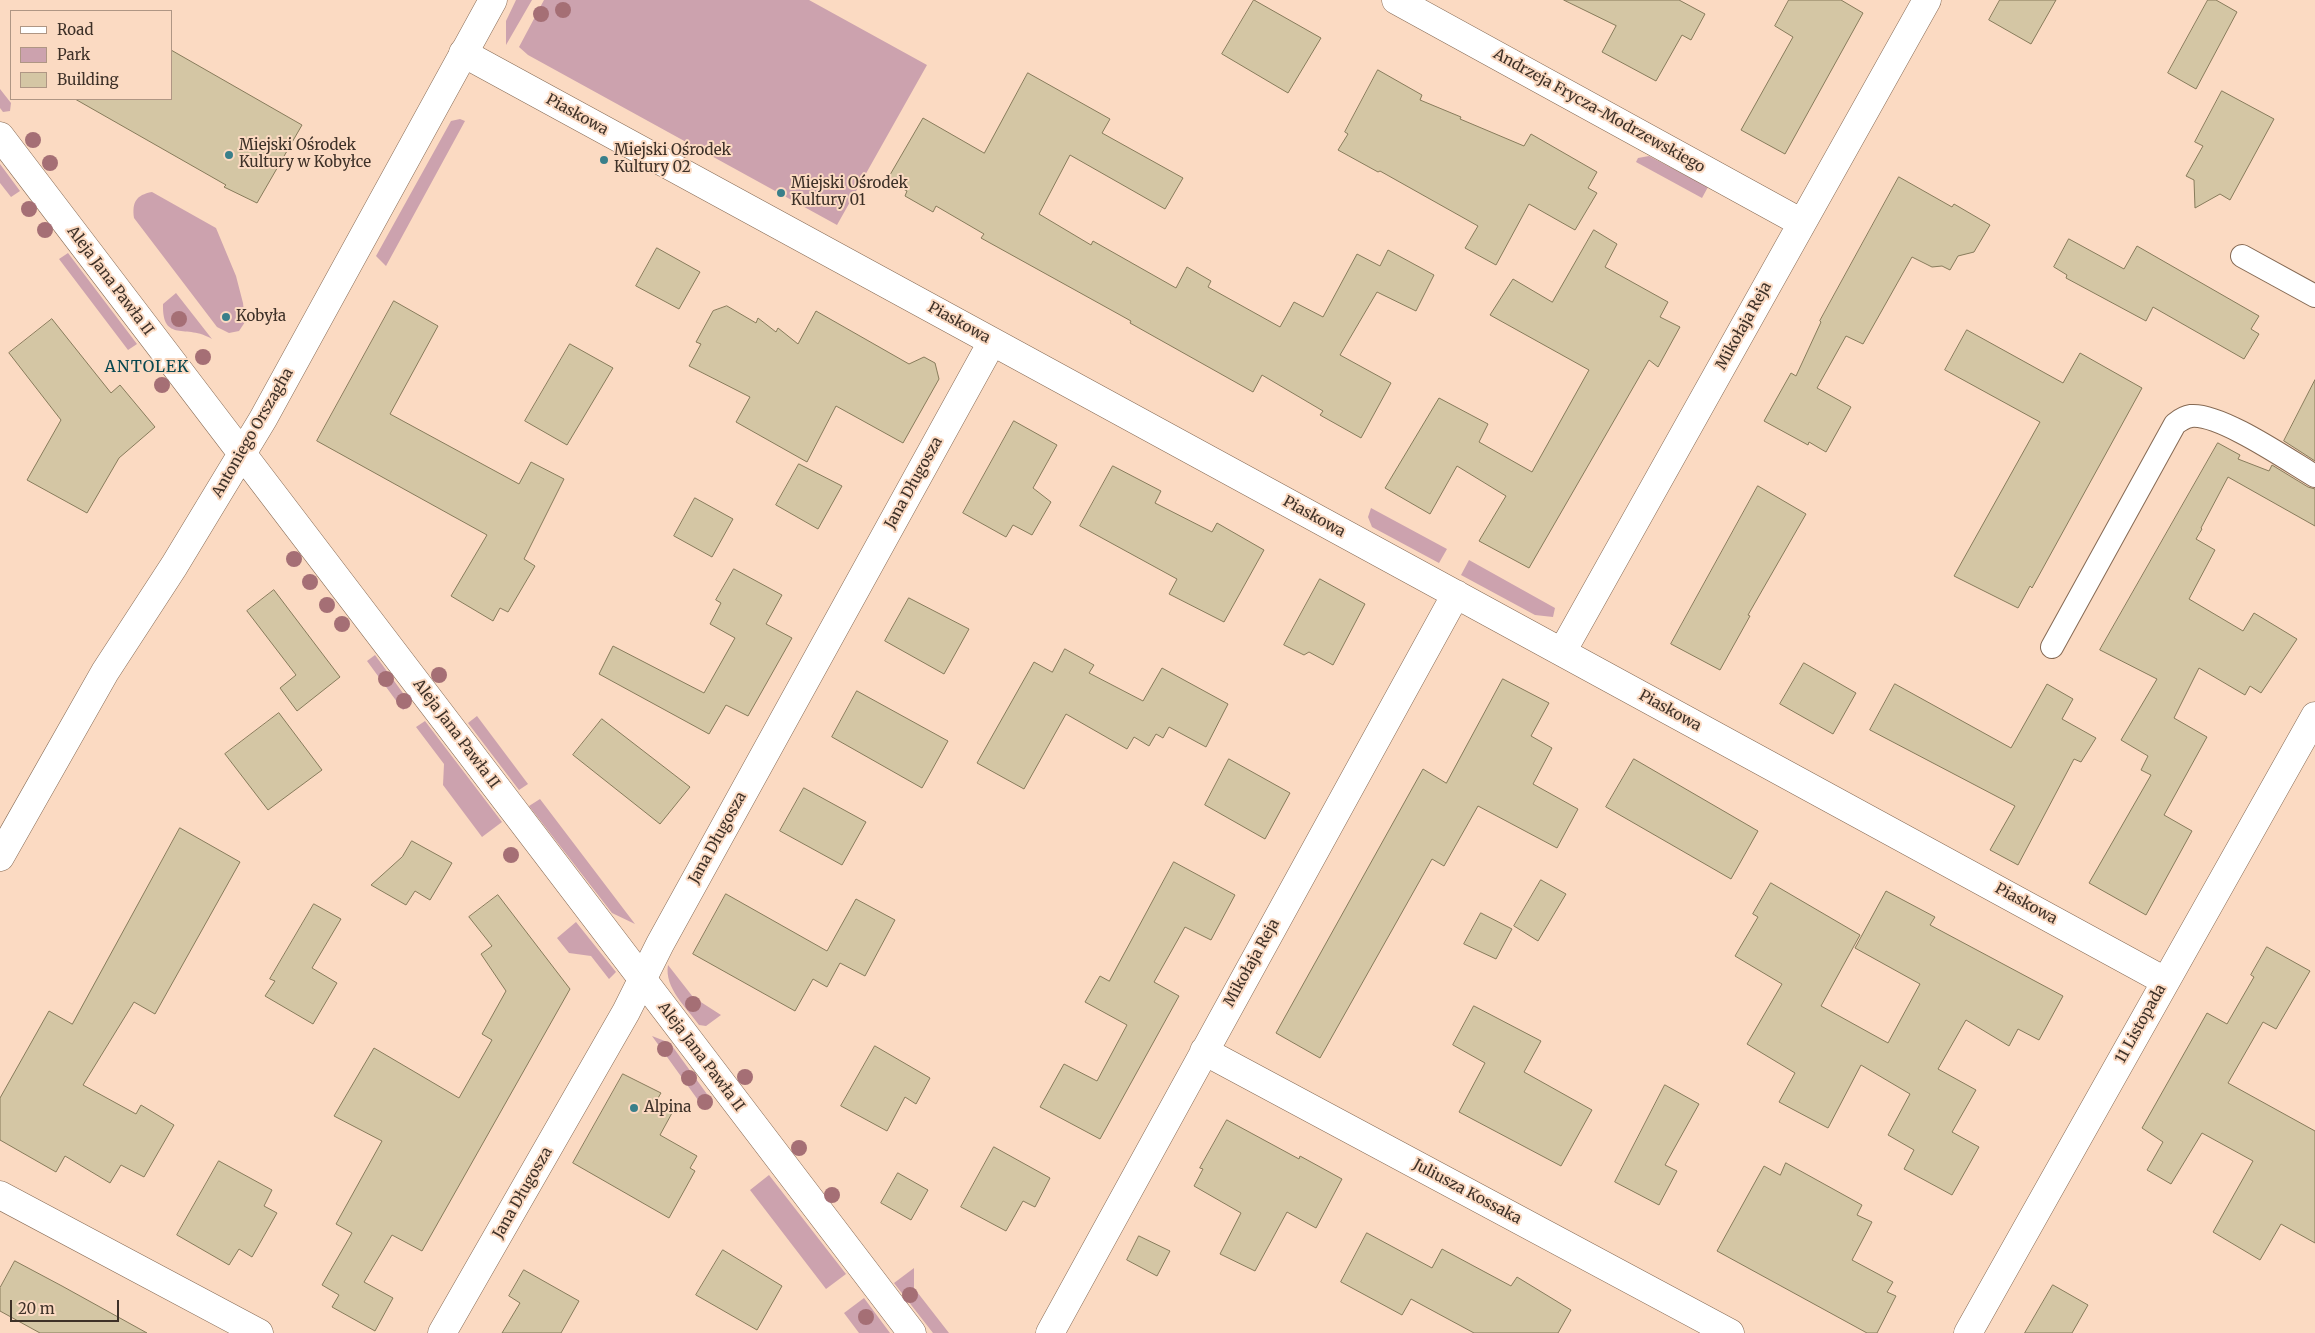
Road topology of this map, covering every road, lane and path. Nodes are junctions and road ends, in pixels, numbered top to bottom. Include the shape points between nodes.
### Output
1 (493, 0) edge
2 (1396, 0) edge
3 (1927, 0) edge
4 (463, 53) junction
5 (0, 136) edge
6 (1802, 223) junction
7 (2242, 256) dead end
8 (2315, 296) edge
9 (992, 342) junction
10 (243, 454) junction
11 (2315, 476) edge
12 (1456, 594) junction
13 (2052, 647) dead end
14 (1562, 652) junction
15 (2315, 716) edge
16 (0, 857) edge
17 (642, 980) junction
18 (2166, 981) junction
19 (1204, 1051) junction
20 (0, 1195) edge
21 (259, 1333) edge
22 (442, 1333) edge
23 (912, 1333) edge
24 (1050, 1333) edge
25 (1730, 1333) edge
26 (1968, 1333) edge

1 - 4 street, Antoniego Orszagha
2 - 6 street, Andrzeja Frycza-Modrzewskiego
3 - 6 street, Mikołaja Reja
4 - 9 street, Piaskowa
4 - 10 street, Antoniego Orszagha
5 - 10 street, Aleja Jana Pawła II
6 - 14 street, Mikołaja Reja
7 - 8 lane
9 - 12 street, Piaskowa
9 - 17 street, Jana Długosza
10 - 16 street, Antoniego Orszagha via 105,672
10 - 17 street, Aleja Jana Pawła II
11 - 13 lane via 2222,423 2193,416 2182,417 2175,424
12 - 14 street, Piaskowa
12 - 19 street, Mikołaja Reja
14 - 18 street, Piaskowa
15 - 18 street, 11 Listopada
17 - 22 street, Jana Długosza
17 - 23 street, Aleja Jana Pawła II
18 - 26 street, 11 Listopada
19 - 24 street, Mikołaja Reja
19 - 25 street, Juliusza Kossaka
20 - 21 street

